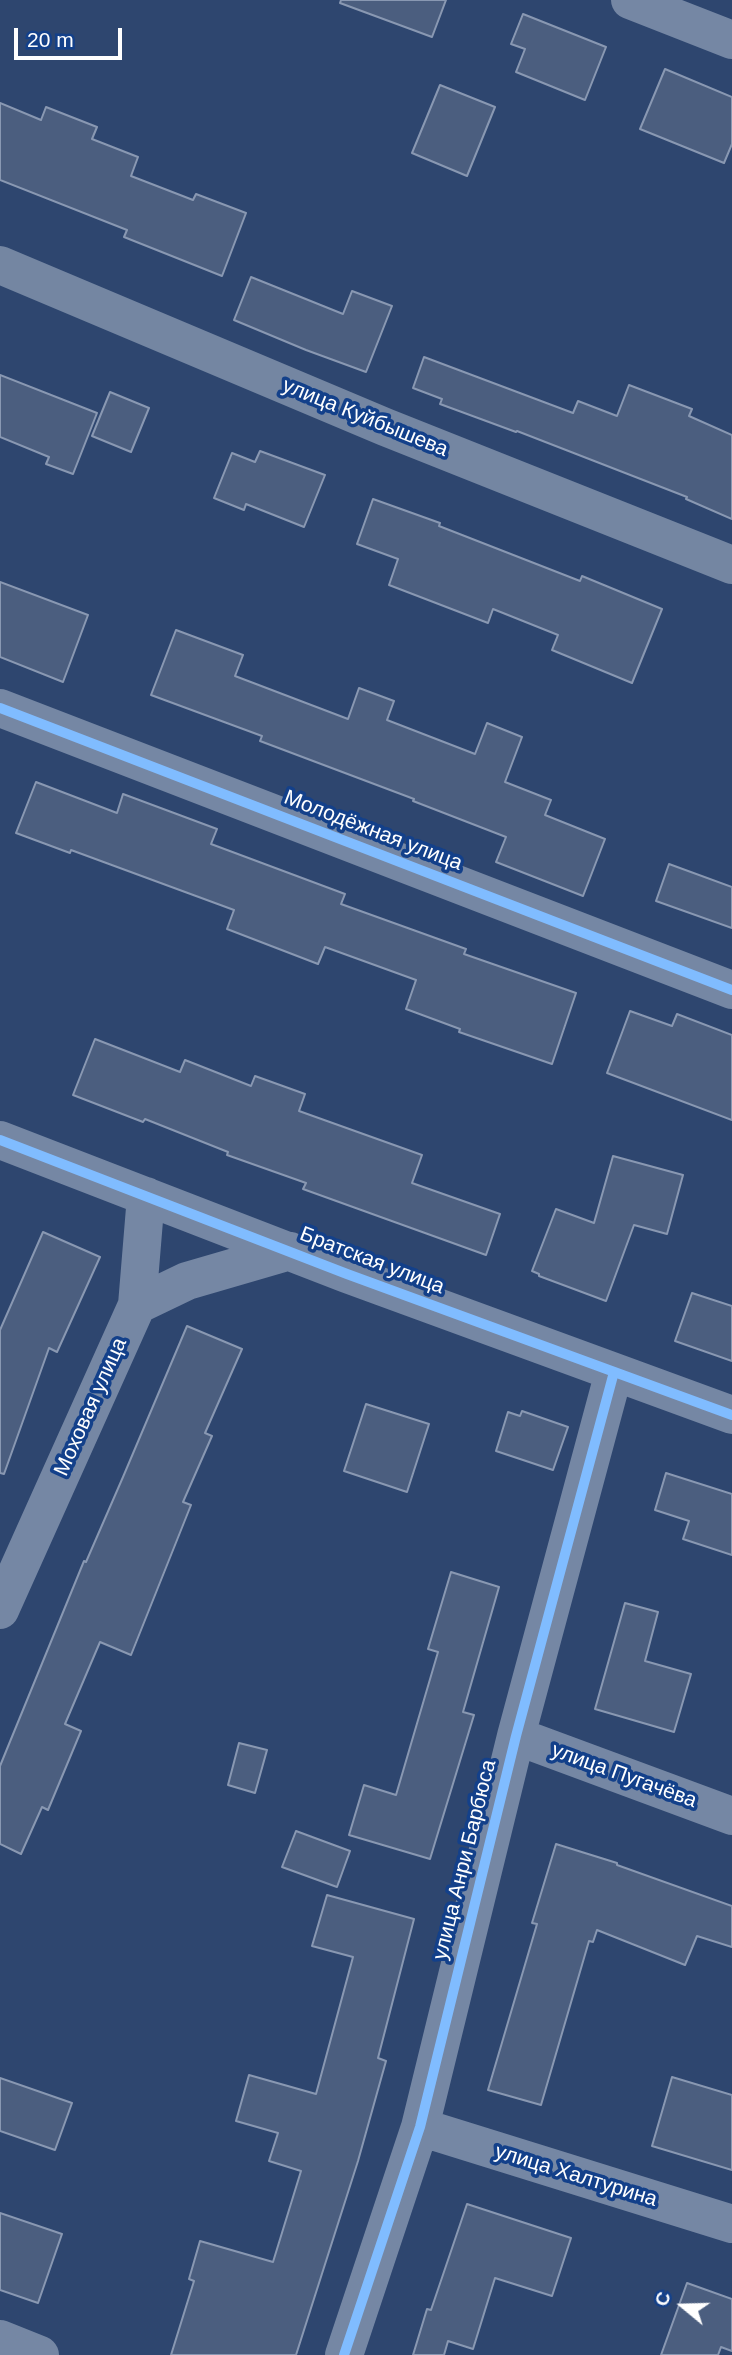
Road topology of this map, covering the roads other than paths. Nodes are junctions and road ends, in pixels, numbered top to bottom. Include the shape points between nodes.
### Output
1 (630, 0) edge
2 (732, 40) edge
3 (0, 265) edge
4 (732, 565) edge
5 (0, 708) edge
6 (732, 990) edge
7 (0, 1140) edge
8 (146, 1196) junction
9 (290, 1251) junction
10 (137, 1305) junction
11 (614, 1372) junction
12 (732, 1415) edge
13 (0, 1610) edge
14 (516, 1736) junction
15 (732, 1816) edge
16 (420, 2127) junction
17 (732, 2224) edge
18 (0, 2339) edge
19 (40, 2355) edge
20 (344, 2355) edge

1 - 2 street
3 - 4 main road, улица Куйбышева via 385,427
5 - 6 street, Молодёжная улица
7 - 8 street, Братская улица
8 - 9 street, Братская улица
8 - 10 street, Моховая улица
9 - 10 street via 187,1281
9 - 11 street, Братская улица
10 - 13 street, Моховая улица
11 - 12 street, Братская улица
11 - 14 street, улица Анри Барбюса
14 - 15 street, улица Пугачёва
14 - 16 street, улица Анри Барбюса
16 - 17 street, улица Халтурина
16 - 20 street, улица Анри Барбюса
18 - 19 street

